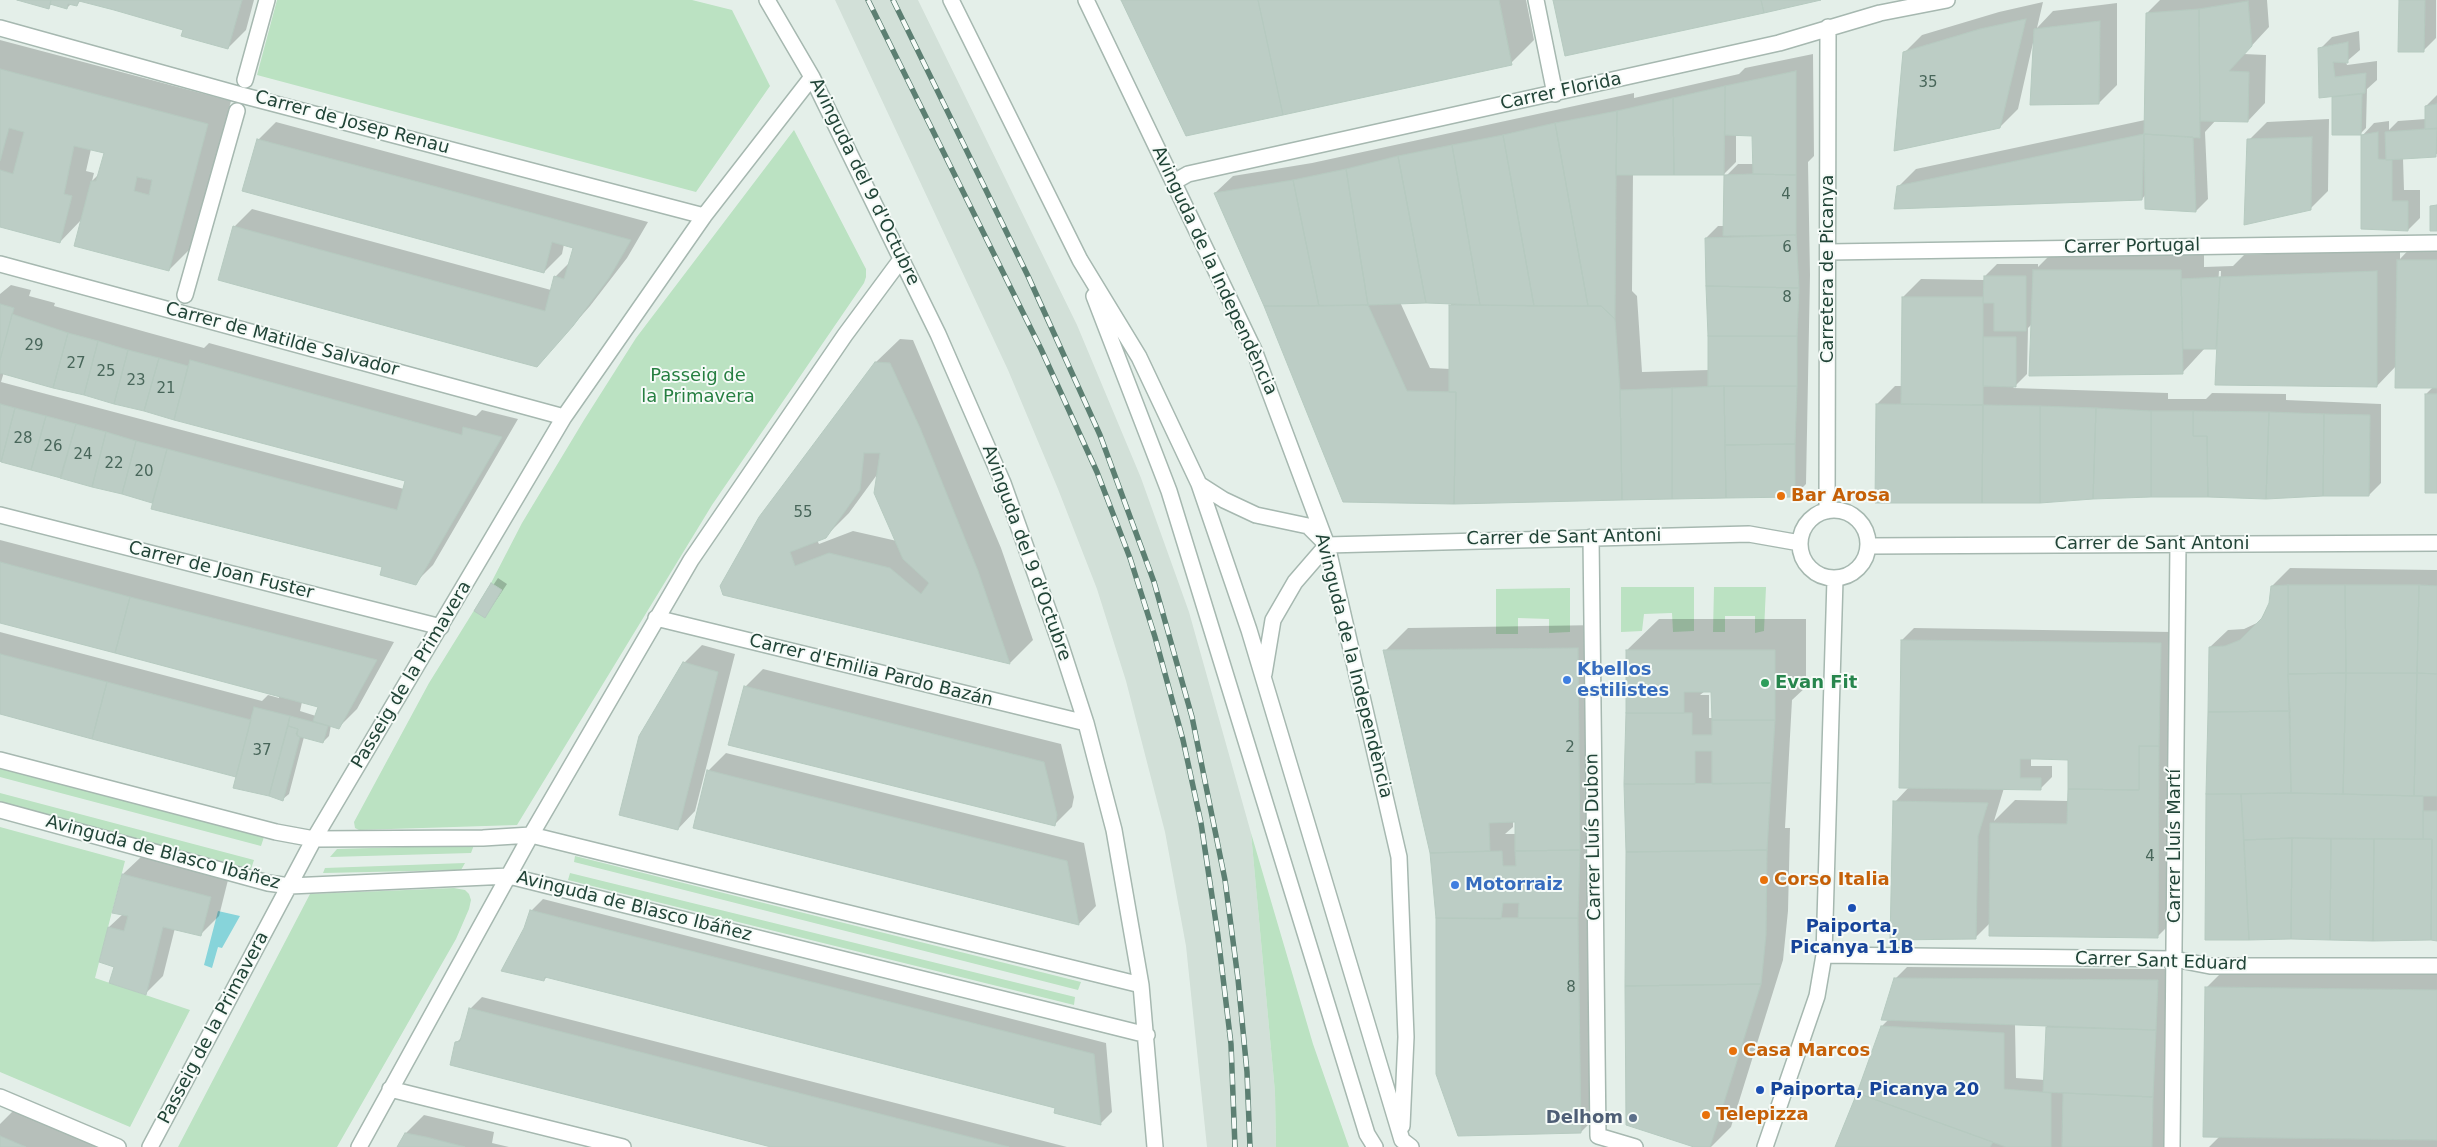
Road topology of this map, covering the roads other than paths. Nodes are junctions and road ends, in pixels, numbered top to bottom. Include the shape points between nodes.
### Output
1 (267, 0) edge
2 (767, 0) edge
3 (951, 0) edge
4 (1086, 0) edge
5 (1536, 0) edge
6 (1947, 0) edge
7 (1828, 27) junction
8 (0, 28) edge
9 (812, 76) junction
10 (245, 80) dead end
11 (1555, 94) junction
12 (237, 111) dead end
13 (1174, 182) junction
14 (704, 216) junction
15 (2437, 243) edge
16 (1828, 252) junction
17 (902, 258) junction
18 (1080, 260) junction
19 (0, 264) edge
20 (185, 295) dead end
21 (564, 417) junction
22 (1199, 484) junction
23 (1827, 511) junction
24 (0, 515) edge
25 (1591, 537) junction
26 (1800, 543) junction
27 (2437, 543) edge
28 (2178, 544) junction
29 (1327, 545) junction
30 (1868, 546) junction
31 (1834, 579) junction
32 (656, 618) junction
33 (441, 627) junction
34 (1264, 678) junction
35 (1086, 723) junction
36 (0, 760) edge
37 (0, 810) edge
38 (531, 835) junction
39 (314, 839) junction
40 (509, 876) junction
41 (290, 886) junction
42 (1824, 955) junction
43 (2174, 959) junction
44 (2437, 966) edge
45 (1141, 985) junction
46 (1147, 1036) junction
47 (390, 1089) junction
48 (0, 1097) edge
49 (1406, 1144) edge
50 (118, 1147) edge
51 (150, 1147) edge
52 (359, 1147) edge
53 (624, 1147) edge
54 (1154, 1147) edge
55 (1375, 1147) edge
56 (1635, 1147) edge
57 (1765, 1147) edge
58 (2172, 1147) edge

1 - 10 street
2 - 9 street, Avinguda del 9 d'Octubre
3 - 18 street, Avinguda de la Independència
4 - 13 street, Avinguda de la Independència
5 - 11 street
6 - 7 street, Carrer Florida
7 - 11 street, Carrer Florida via 1779,44
7 - 16 street, Carretera de Picanya
8 - 14 street, Carrer de Josep Renau via 241,95
9 - 14 street, Passeig de la Primavera
9 - 17 street, Avinguda del 9 d'Octubre
11 - 13 street, Carrer Florida via 1212,168 1188,174
12 - 20 street
13 - 29 street, Avinguda de la Independència via 1254,350
14 - 21 street, Passeig de la Primavera
15 - 16 street, Carrer Portugal
16 - 23 street, Carretera de Picanya
17 - 32 street via 817,375 691,560
17 - 35 street, Avinguda del 9 d'Octubre via 1003,483
18 - 22 street, Avinguda de la Independència via 1139,357
18 - 55 street, Avinguda de la Independència via 1169,491 1364,1124
19 - 21 street, Carrer de Matilde Salvador
21 - 33 street, Passeig de la Primavera
22 - 29 street via 1256,515 1308,526
22 - 34 street, Avinguda de la Independència
23 - 26 street via 1811,519
23 - 30 street via 1847,513 1856,519 1863,526
24 - 33 street, Carrer de Joan Fuster
25 - 26 street, Carrer de Sant Antoni via 1749,534
25 - 29 street, Carrer de Sant Antoni
25 - 56 street, Carrer Lluís Dubon via 1598,1136
26 - 31 street via 1801,554 1814,572
27 - 28 street, Carrer de Sant Antoni
28 - 30 street, Carrer de Sant Antoni
28 - 43 street, Carrer Lluís Martí
29 - 34 street via 1295,582 1273,620
29 - 49 street, Avinguda de la Independència via 1399,857 1406,1037
30 - 31 street via 1861,565 1854,572
31 - 42 street
32 - 35 street, Carrer d'Emilia Pardo Bazán
32 - 38 street
33 - 39 street, Passeig de la Primavera
34 - 49 street, Avinguda de la Independència
35 - 45 street, Avinguda del 9 d'Octubre via 1114,830
36 - 39 street
37 - 41 street, Avinguda de Blasco Ibáñez via 268,883
38 - 39 street
38 - 40 street
38 - 45 street
39 - 41 street, Passeig de la Primavera
40 - 41 street, Avinguda de Blasco Ibáñez
40 - 46 street, Avinguda de Blasco Ibáñez
40 - 47 street
41 - 51 street, Passeig de la Primavera
42 - 43 street, Carrer Sant Eduard
42 - 57 street via 1817,996
43 - 44 street, Carrer Sant Eduard via 2210,966
43 - 58 street, Carrer Lluís Martí
45 - 46 street, Avinguda del 9 d'Octubre
46 - 54 street, Avinguda del 9 d'Octubre
47 - 52 street
47 - 53 street
48 - 50 street

